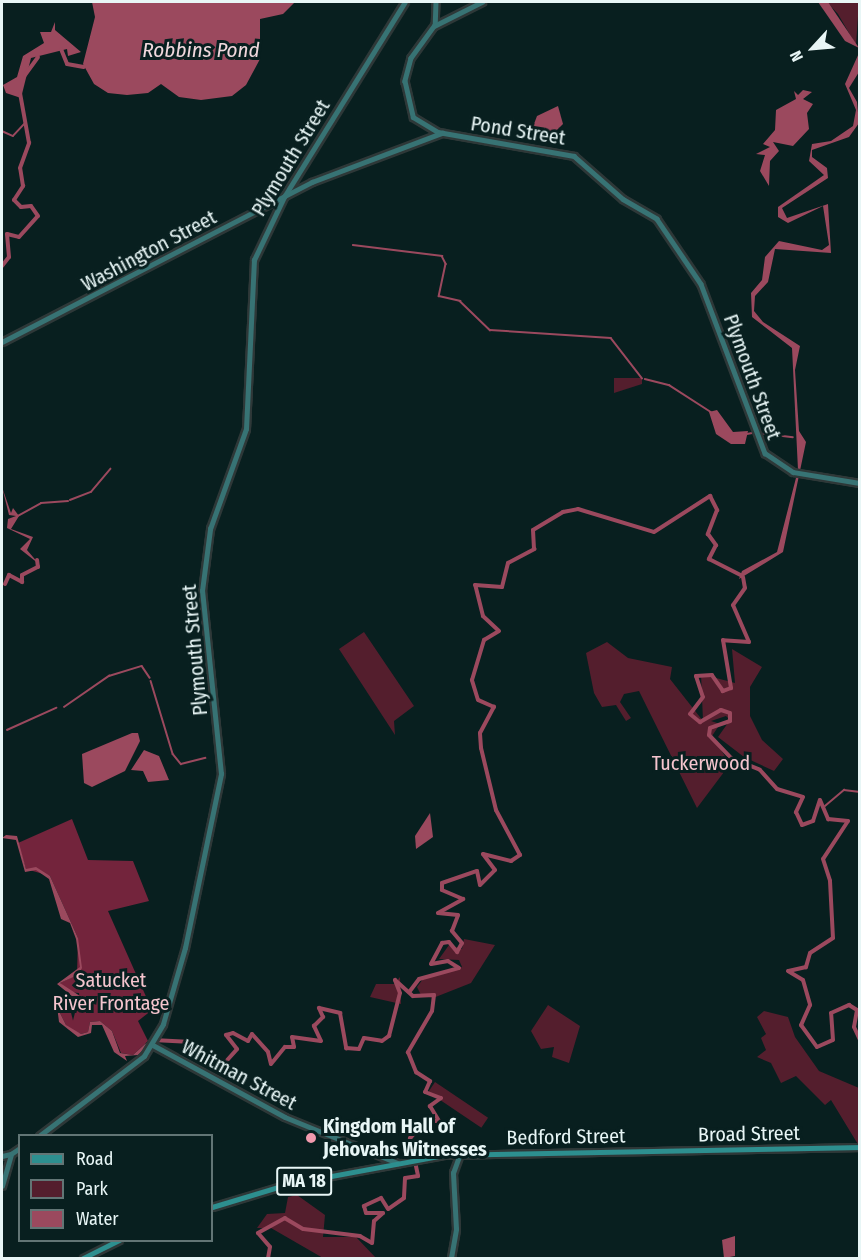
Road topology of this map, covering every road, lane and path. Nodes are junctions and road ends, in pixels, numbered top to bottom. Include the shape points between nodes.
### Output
1 (405, 2) edge
2 (436, 2) edge
3 (482, 2) edge
4 (434, 26) junction
5 (442, 133) junction
6 (284, 197) junction
7 (662, 224) joint
8 (2, 342) edge
9 (860, 483) edge
10 (157, 1040) junction
11 (165, 1053) junction
12 (144, 1056) junction
13 (42, 1134) edge
14 (860, 1148) edge
15 (18, 1149) edge
16 (639, 1151) joint
17 (11, 1154) junction
18 (460, 1154) junction
19 (448, 1155) junction
20 (2, 1157) edge
21 (398, 1163) junction
22 (7, 1166) junction
23 (453, 1171) junction
24 (2, 1186) edge
25 (213, 1207) edge
26 (115, 1242) edge
27 (83, 1258) edge
28 (451, 1258) edge

1 - 6 main road, Plymouth Street
2 - 4 main road
3 - 4 main road
4 - 5 main road, Pond Street via 411,58 404,87 407,107 421,124
5 - 6 main road, Washington Street
5 - 7 main road, Pond Street via 574,156
6 - 8 main road, Washington Street
6 - 10 main road, Plymouth Street via 254,260 246,429 207,541 202,606 221,771 185,948
7 - 9 main road, Plymouth Street via 703,288 761,448 796,472
10 - 11 main road
10 - 12 main road, Plymouth Street
11 - 12 main road
11 - 21 main road, Whitman Street via 285,1117
12 - 13 main road, Plymouth Street
14 - 16 main road, Broad Street / MA 18
15 - 17 main road
16 - 18 main road, Bedford Street / MA 18
17 - 20 main road
17 - 22 main road
18 - 19 main road, Bedford Street / MA 18
18 - 23 main road
19 - 21 main road, Bedford Street / MA 18
19 - 23 main road
20 - 22 main road
21 - 25 main road, Bedford Street / MA 18 via 277,1187
22 - 24 main road
23 - 28 main road via 456,1233
26 - 27 main road

